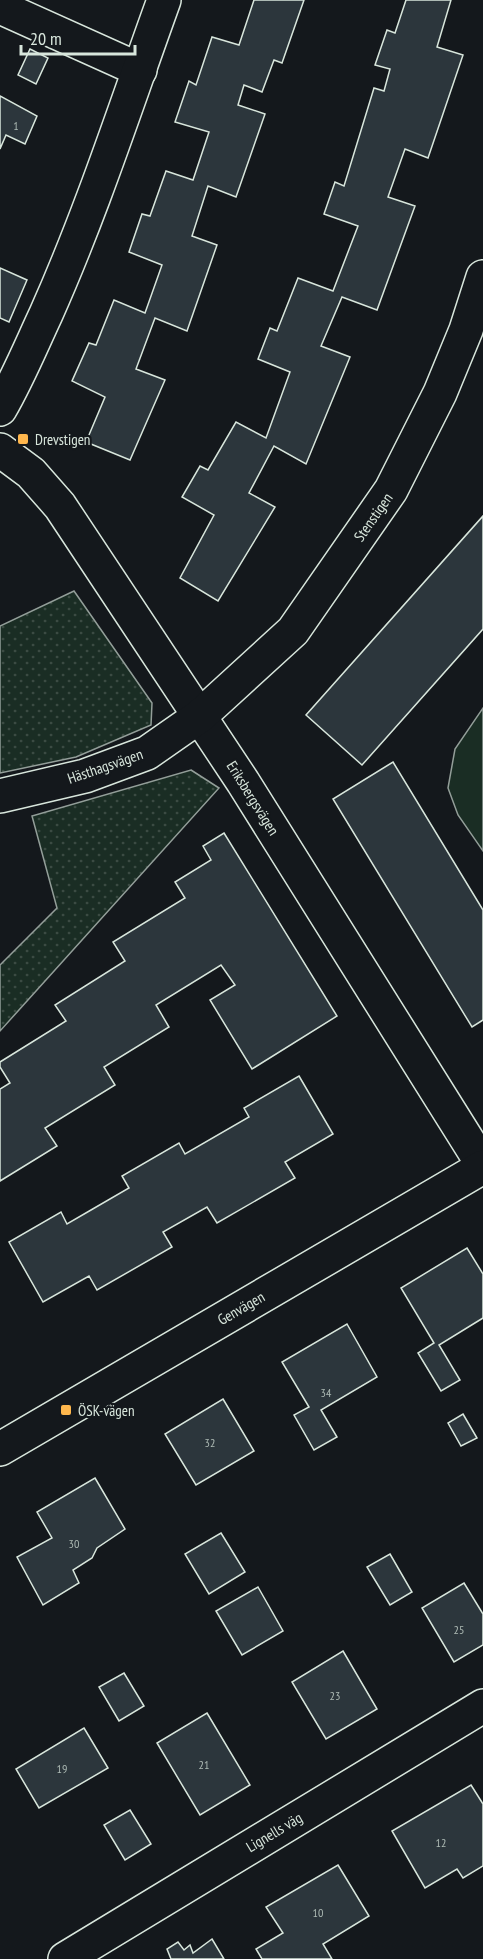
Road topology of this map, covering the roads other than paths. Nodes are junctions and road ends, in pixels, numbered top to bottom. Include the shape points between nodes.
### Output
1 (164, 0) edge
2 (0, 7) edge
3 (140, 70) junction
4 (483, 277) edge
5 (0, 409) edge
6 (0, 450) edge
7 (201, 716) junction
8 (0, 796) edge
9 (483, 1166) edge
10 (0, 1449) edge
11 (483, 1706) edge
12 (65, 1959) edge

1 - 3 street
2 - 3 street
3 - 5 street via 70,261
4 - 7 street, Stenstigen via 440,393 391,490 293,631
6 - 7 street, Eriksbergsvägen via 31,473 60,506
7 - 8 street, Hästhagsvägen via 147,753 85,776
7 - 9 street, Eriksbergsvägen
9 - 10 street, Genvägen
11 - 12 street, Lignells väg

